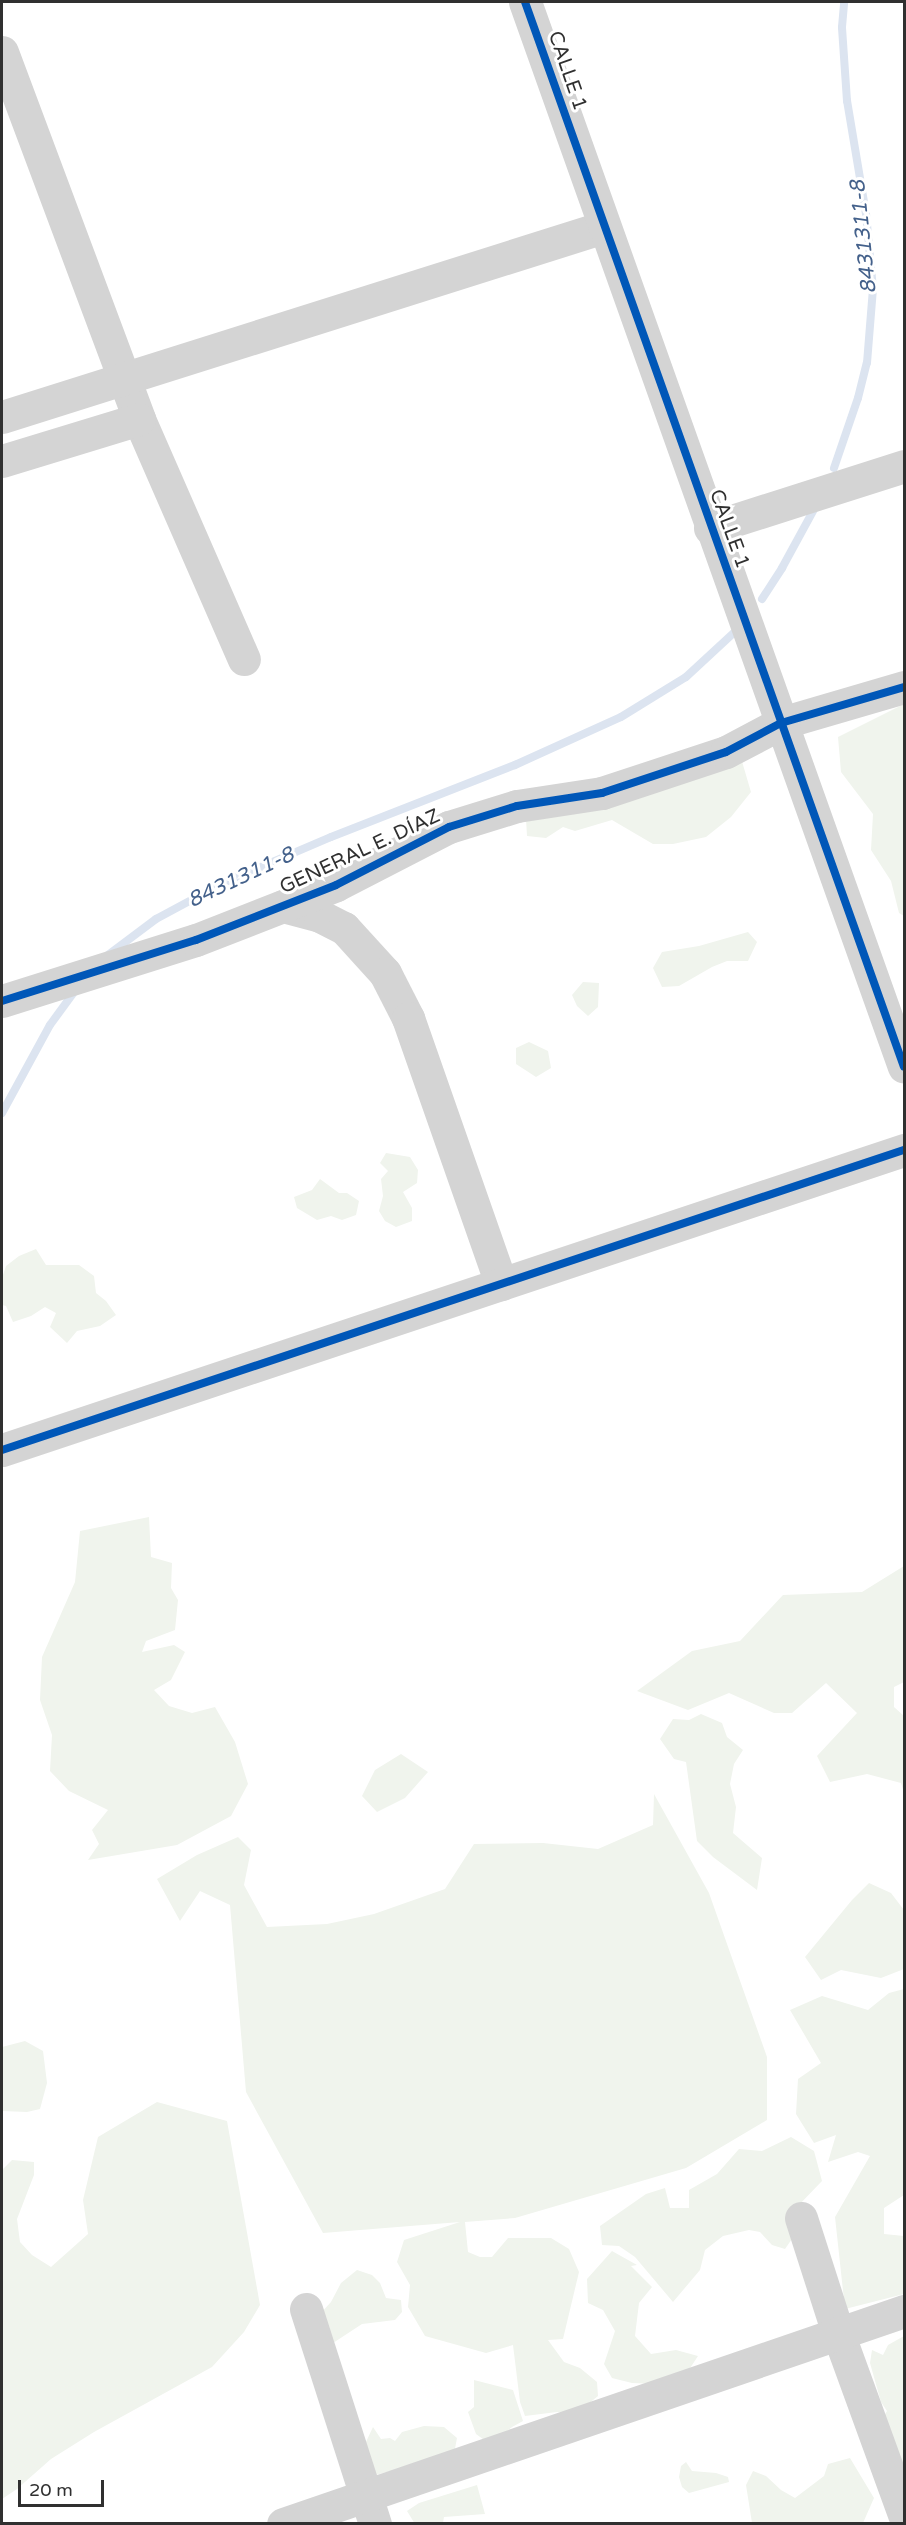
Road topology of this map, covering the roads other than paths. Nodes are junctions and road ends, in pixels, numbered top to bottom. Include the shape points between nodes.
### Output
1 (525, 2) edge
2 (2, 52) edge
3 (604, 227) junction
4 (123, 378) junction
5 (2, 417) edge
6 (139, 419) junction
7 (2, 461) edge
8 (904, 466) edge
9 (710, 528) junction
10 (244, 659) dead end
11 (904, 687) edge
12 (781, 723) junction
13 (283, 906) junction
14 (2, 1001) edge
15 (904, 1067) edge
16 (904, 1150) edge
17 (501, 1284) junction
18 (2, 1450) edge
19 (801, 2218) dead end
20 (306, 2309) dead end
21 (904, 2311) edge
22 (838, 2333) junction
23 (370, 2509) edge
24 (904, 2514) edge
25 (283, 2523) edge

1 - 3 street, CALLE 1
2 - 4 street
3 - 4 street
3 - 9 street, CALLE 1
4 - 5 street
4 - 6 street
6 - 7 street
6 - 10 street
8 - 9 street
9 - 12 street, CALLE 1
11 - 12 street, GENERAL E. DÍAZ
12 - 13 street, GENERAL E. DÍAZ via 726,752 602,793 517,806 449,827 336,885
12 - 15 street, CALLE 1
13 - 14 street, GENERAL E. DÍAZ via 196,940
13 - 17 street via 320,916 344,928 385,973 408,1018
16 - 17 street
17 - 18 street
19 - 22 street
20 - 23 street
21 - 22 street
22 - 23 street
22 - 24 street
23 - 25 street

